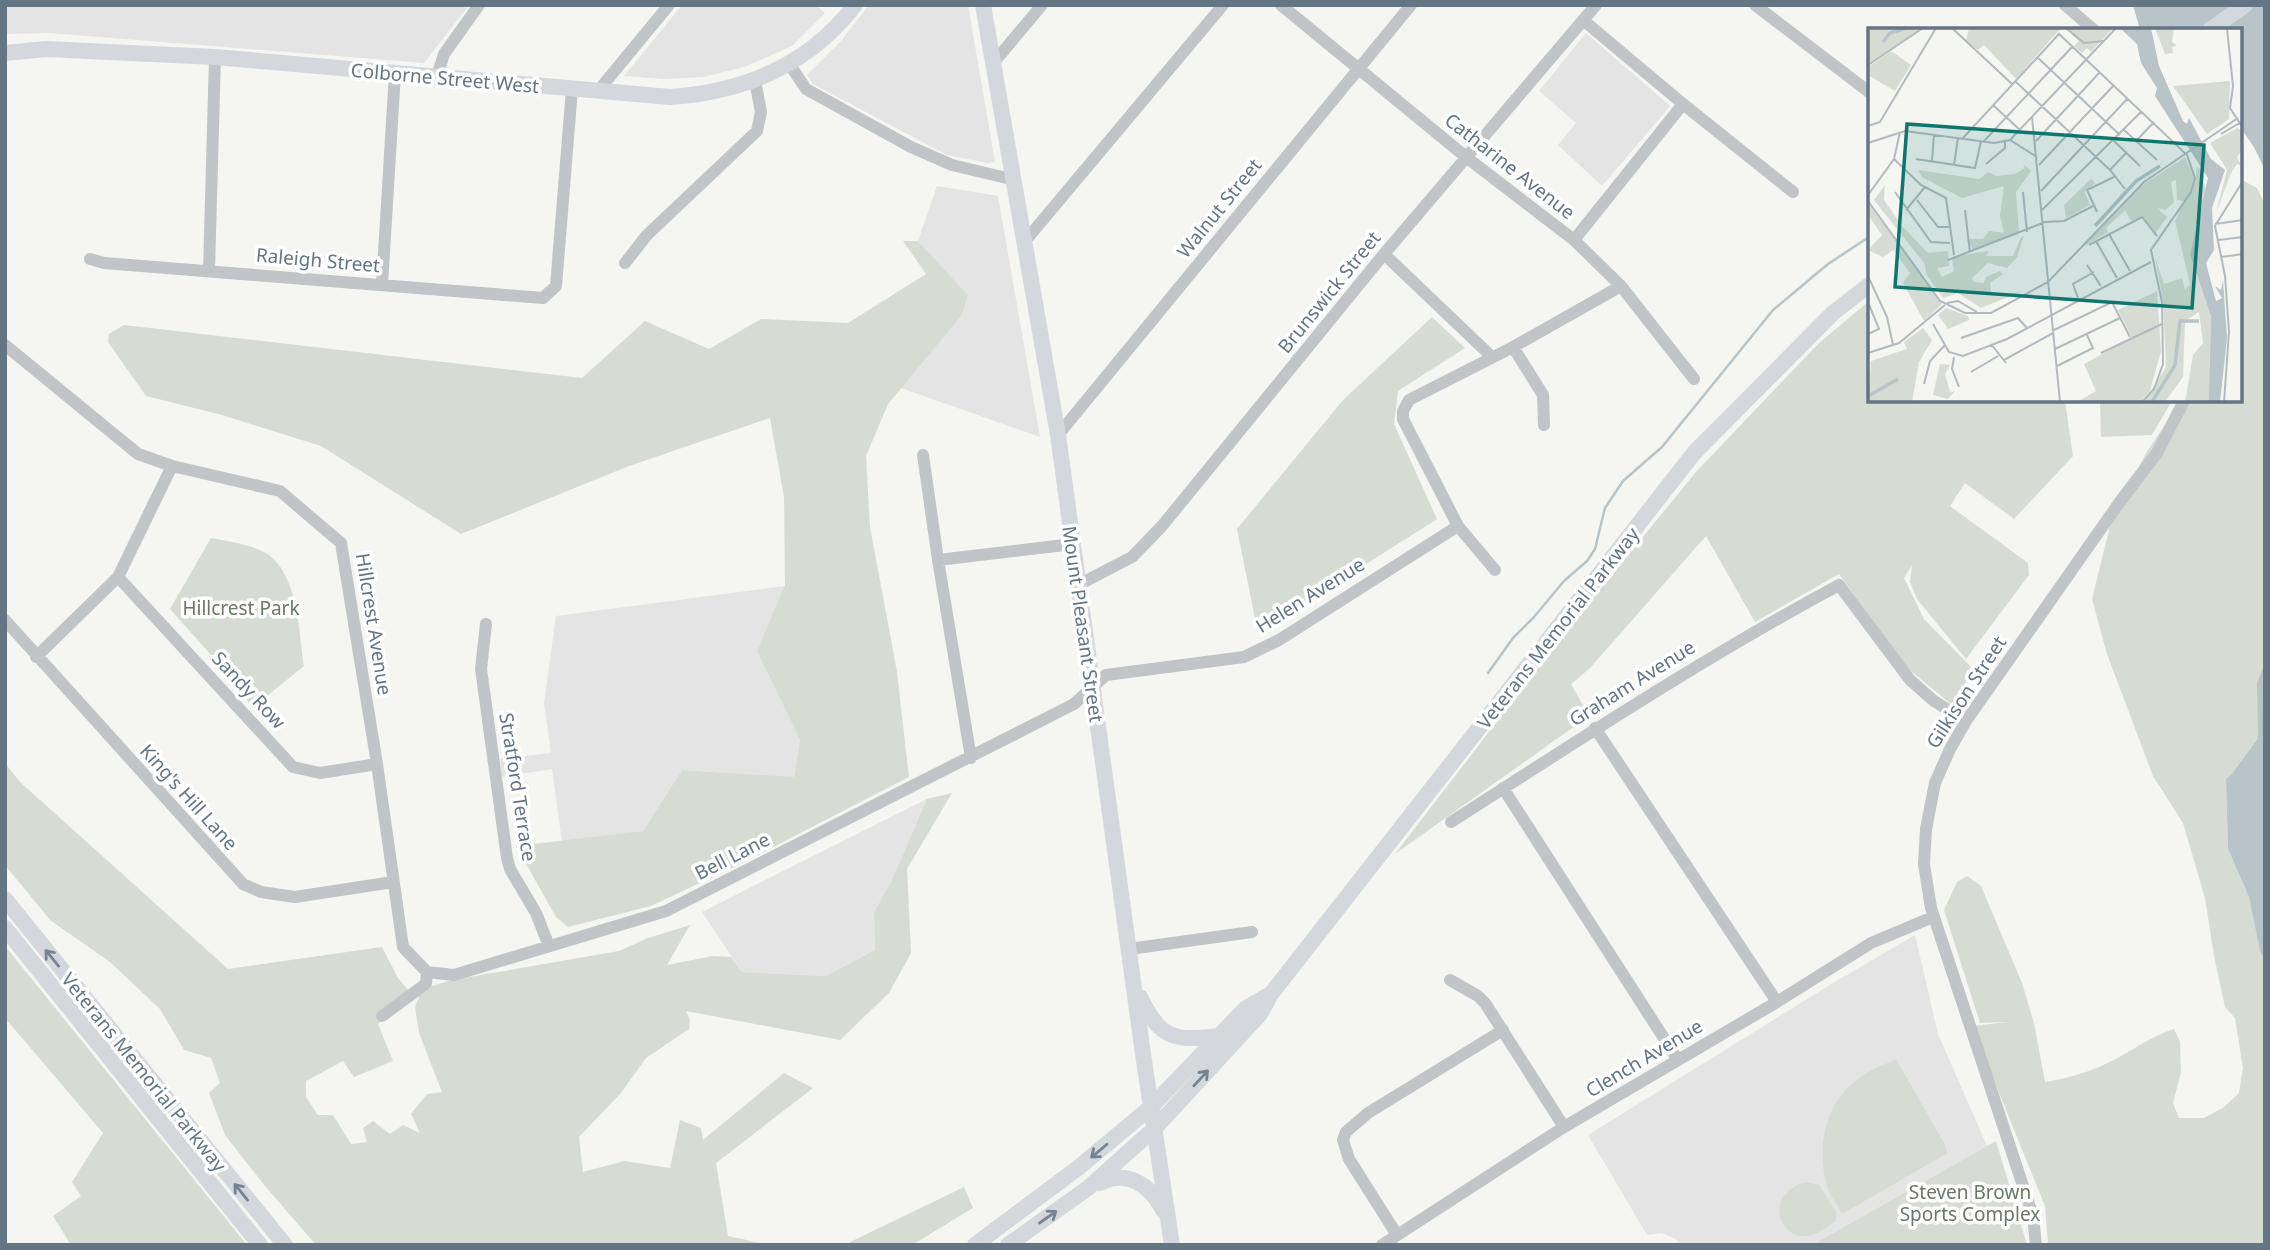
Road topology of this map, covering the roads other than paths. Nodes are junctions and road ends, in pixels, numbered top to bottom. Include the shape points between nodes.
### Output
1 (479, 5) edge
2 (669, 5) edge
3 (855, 5) edge
4 (983, 5) edge
5 (1042, 5) edge
6 (1223, 5) edge
7 (1281, 5) edge
8 (1411, 5) edge
9 (1596, 5) edge
10 (1755, 5) edge
11 (2065, 5) edge
12 (2245, 5) edge
13 (1583, 20) junction
14 (2092, 28) edge
15 (2213, 28) edge
16 (5, 52) edge
17 (215, 57) junction
18 (995, 61) junction
19 (790, 65) junction
20 (1357, 70) junction
21 (395, 73) junction
22 (437, 76) junction
23 (755, 81) junction
24 (572, 89) junction
25 (597, 91) junction
26 (1868, 91) edge
27 (1683, 104) junction
28 (1466, 157) junction
29 (1015, 180) junction
30 (1793, 192) dead end
31 (1026, 240) junction
32 (1574, 240) junction
33 (1384, 254) junction
34 (90, 259) dead end
35 (625, 263) dead end
36 (209, 270) junction
37 (382, 285) junction
38 (1621, 286) junction
39 (1868, 286) edge
40 (5, 345) edge
41 (1513, 347) junction
42 (1492, 357) junction
43 (1694, 379) dead end
44 (2183, 402) edge
45 (1544, 425) dead end
46 (1058, 435) junction
47 (923, 454) dead end
48 (172, 466) junction
49 (1458, 526) junction
50 (1073, 544) junction
51 (938, 560) junction
52 (1495, 570) dead end
53 (118, 577) junction
54 (1078, 585) junction
55 (5, 620) edge
56 (486, 624) dead end
57 (37, 657) junction
58 (1092, 688) junction
59 (1966, 721) junction
60 (1595, 728) junction
61 (971, 758) junction
62 (377, 764) junction
63 (1503, 788) junction
64 (1451, 822) dead end
65 (393, 882) junction
66 (5, 899) edge
67 (1933, 917) junction
68 (5, 928) edge
69 (1251, 932) dead end
70 (549, 946) junction
71 (1129, 949) junction
72 (427, 972) junction
73 (1450, 980) dead end
74 (1135, 989) junction
75 (1271, 994) junction
76 (1777, 1002) junction
77 (383, 1016) dead end
78 (1503, 1030) junction
79 (1219, 1036) junction
80 (1678, 1060) junction
81 (1151, 1108) junction
82 (1564, 1127) junction
83 (1155, 1128) junction
84 (1088, 1188) junction
85 (1167, 1219) junction
86 (1397, 1235) junction
87 (260, 1245) edge
88 (285, 1245) edge
89 (975, 1245) edge
90 (1007, 1245) edge
91 (1172, 1245) edge
92 (1382, 1245) edge
93 (2036, 1245) edge

1 - 22 street via 444,54
2 - 25 street
3 - 19 main road, Colborne Street West via 825,39
4 - 18 main road, Mount Pleasant Street
5 - 18 street
6 - 31 street
7 - 20 street, Catharine Avenue
8 - 20 street, Walnut Street
9 - 13 street, Brunswick Street
10 - 26 street
11 - 14 street
12 - 15 main road
13 - 27 street
13 - 28 street, Brunswick Street
16 - 17 main road, Colborne Street West via 46,49
17 - 21 main road, Colborne Street West
17 - 36 street
18 - 29 main road, Mount Pleasant Street
19 - 23 main road, Colborne Street West
19 - 29 street via 806,89 911,147 952,165
20 - 28 street, Catharine Avenue
20 - 46 street, Walnut Street
21 - 22 main road, Colborne Street West
21 - 37 street
22 - 24 main road, Colborne Street West
23 - 25 main road, Colborne Street West via 683,96
23 - 35 street via 761,112 757,131 647,235
24 - 25 main road, Colborne Street West
24 - 37 street, Raleigh Street via 556,286 543,298
27 - 30 street
27 - 32 street
28 - 32 street, Catharine Avenue
28 - 33 street, Brunswick Street
29 - 31 main road, Mount Pleasant Street
31 - 46 main road, Mount Pleasant Street
32 - 38 street, Catharine Avenue
33 - 42 street
33 - 54 street, Brunswick Street via 1162,526 1132,557
34 - 36 street, Raleigh Street
36 - 37 street, Raleigh Street
38 - 41 street
38 - 43 street, Catharine Avenue
39 - 75 main road, Veterans Memorial Parkway via 1833,313 1695,453
40 - 48 street, Hillcrest Avenue via 138,454
41 - 42 street
41 - 45 street via 1543,395
42 - 49 street via 1409,400 1402,411
44 - 59 street, Gilkison Street via 2157,453
46 - 50 main road, Mount Pleasant Street
47 - 51 street
48 - 53 street
48 - 62 street, Hillcrest Avenue via 281,491 341,543
49 - 52 street
49 - 58 street, Helen Avenue via 1279,640 1244,657 1106,676
50 - 51 street
50 - 54 main road, Mount Pleasant Street
51 - 61 street
53 - 57 street
53 - 62 street, Sandy Row via 293,767 320,773
54 - 58 main road, Mount Pleasant Street
55 - 57 street, King's Hill Lane
56 - 70 street, Stratford Terrace via 481,669 507,858
57 - 65 street, King's Hill Lane via 243,884 295,897
58 - 61 street, Bell Lane via 1074,704
58 - 71 main road, Mount Pleasant Street
59 - 60 street, Graham Avenue via 1910,680 1839,585 1753,631
59 - 67 street, Gilkison Street via 1940,769 1928,812 1924,864
60 - 63 street, Graham Avenue
60 - 76 street
61 - 70 street, Bell Lane via 666,911
62 - 65 street, Hillcrest Avenue
63 - 64 street, Graham Avenue
63 - 80 street
65 - 72 street, Hillcrest Avenue via 403,947
88 -> 66 main road, Veterans Memorial Parkway
67 - 76 street, Clench Avenue via 1871,943
67 - 93 street, Gilkison Street via 2033,1216
68 - 87 main road, Veterans Memorial Parkway
69 - 71 street
70 - 72 street, Bell Lane via 454,975
71 - 74 main road, Mount Pleasant Street
72 - 77 street via 423,986
73 - 78 street via 1478,996
74 - 79 main road via 1149,1016 1173,1037
74 - 81 main road, Mount Pleasant Street
75 - 79 main road, Veterans Memorial Parkway via 1245,1009
83 -> 75 main road, Veterans Memorial Parkway via 1260,1014
76 - 80 street, Clench Avenue
78 - 82 street
78 - 86 street via 1368,1113 1346,1132 1343,1140 1349,1159
79 - 81 main road, Veterans Memorial Parkway
80 - 82 street, Clench Avenue
81 - 83 main road, Mount Pleasant Street
81 -> 89 main road, Veterans Memorial Parkway
82 - 86 street, Clench Avenue
83 - 84 main road, Veterans Memorial Parkway
83 - 85 main road, Mount Pleasant Street
84 - 85 main road via 1117,1177 1139,1182 1157,1199
90 -> 84 main road, Veterans Memorial Parkway
85 - 91 main road, Mount Pleasant Street
86 - 92 street, Clench Avenue

